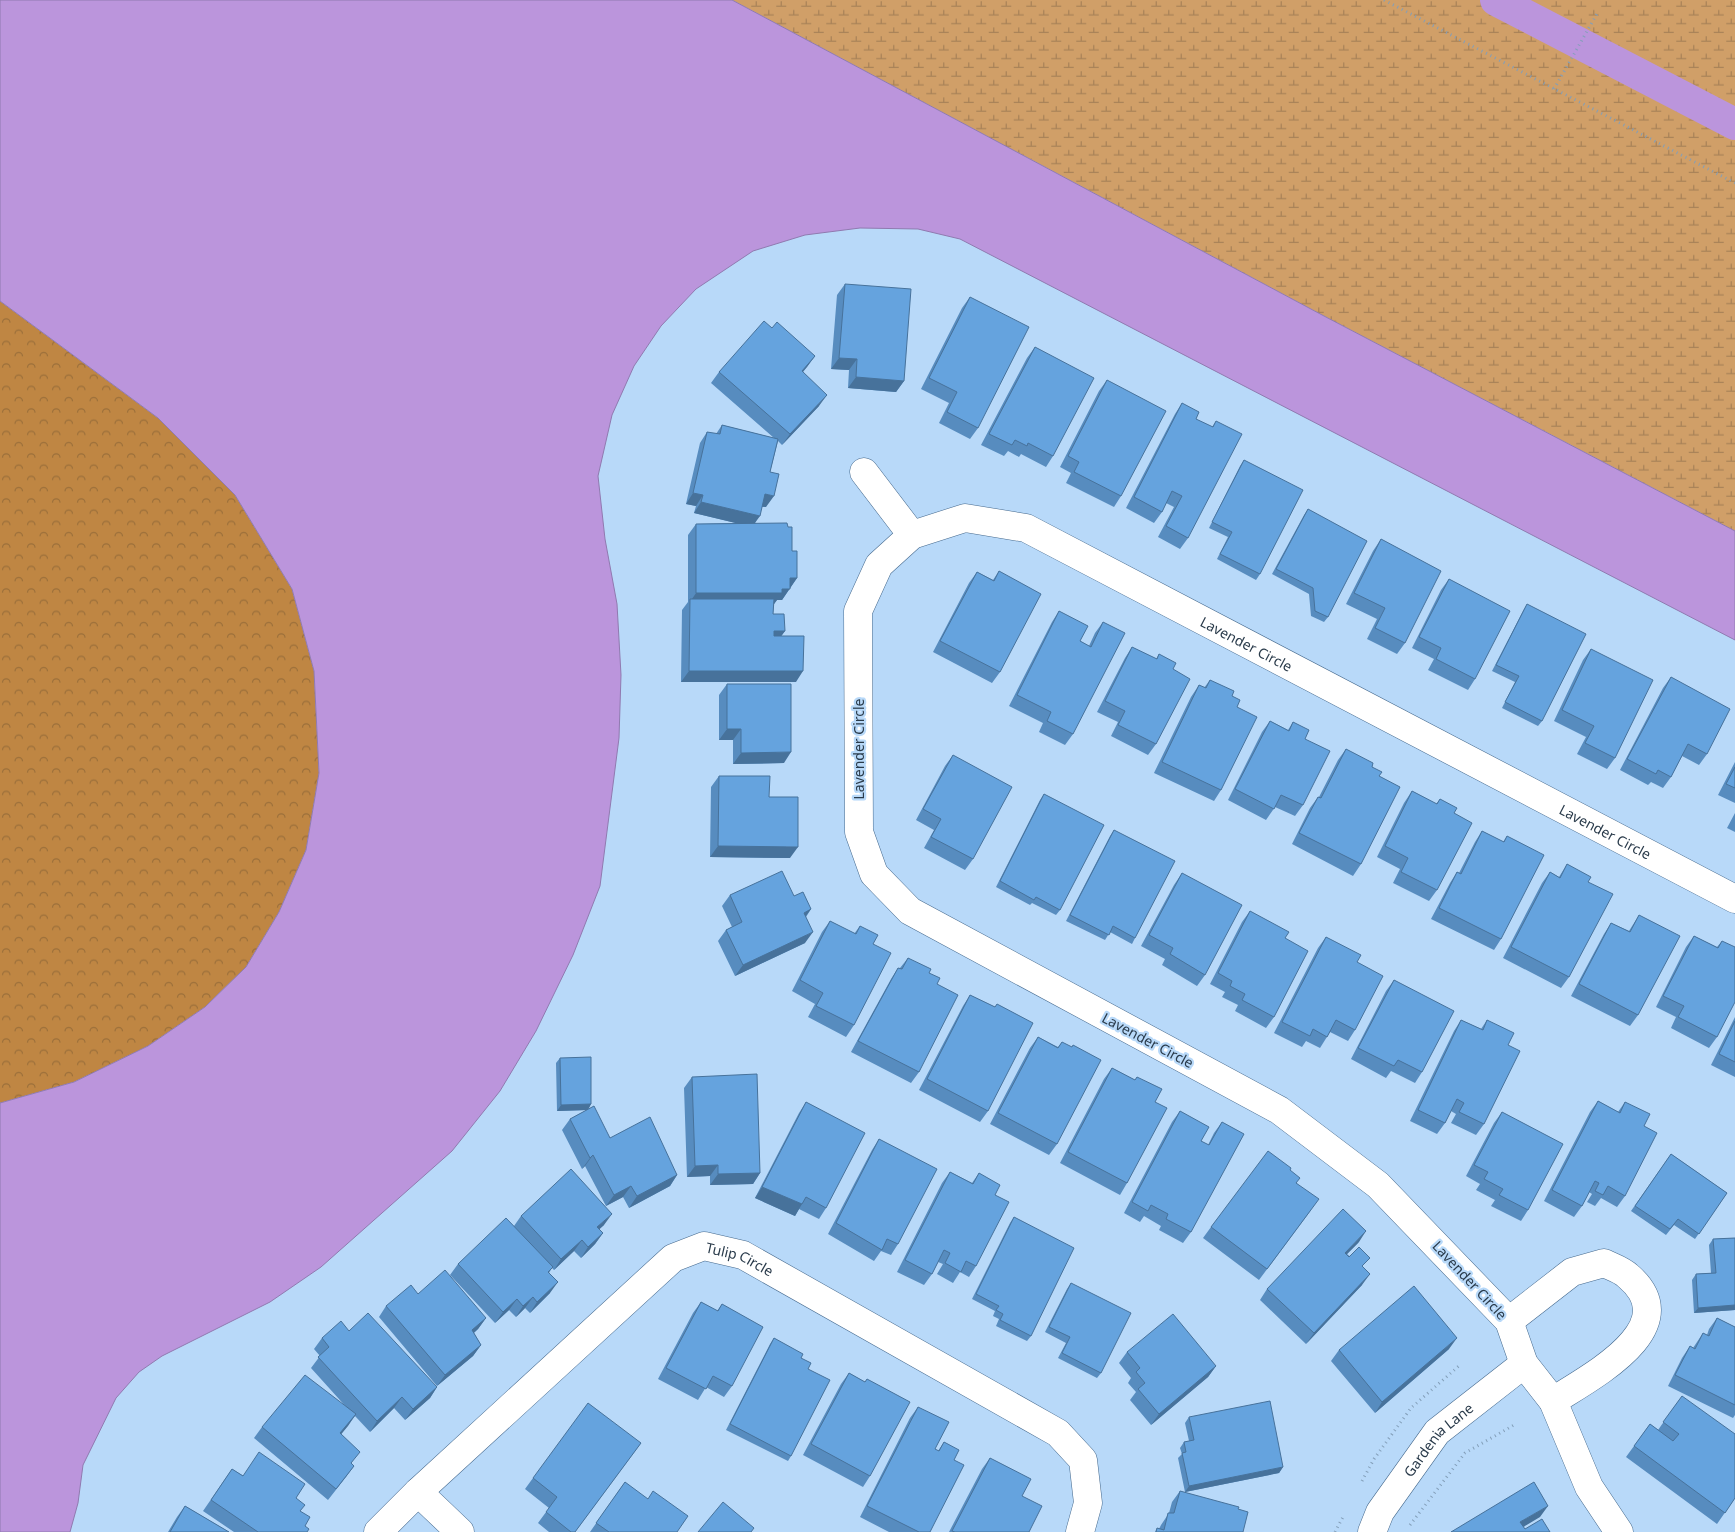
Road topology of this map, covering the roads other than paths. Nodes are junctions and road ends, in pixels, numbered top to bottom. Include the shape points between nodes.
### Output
1 (864, 472) dead end
2 (912, 535) junction
3 (1735, 899) edge
4 (1509, 1321) junction
5 (1524, 1364) junction
6 (1553, 1401) junction
7 (418, 1492) junction
8 (378, 1532) edge
9 (460, 1532) edge
10 (1080, 1532) edge
11 (1372, 1532) edge
12 (1618, 1532) edge

1 - 2 street
2 - 3 street, Lavender Circle via 965,518 1026,528
2 - 4 street, Lavender Circle via 879,564 858,611 858,832 874,874 910,911 1279,1110 1378,1185
4 - 5 street, Lavender Circle
4 - 6 street via 1572,1272 1604,1263 1627,1275 1644,1294 1647,1319 1634,1342 1614,1361
5 - 6 street, Lavender Circle
5 - 11 street, Gardenia Lane via 1437,1432 1380,1512
6 - 12 street, Lavender Circle via 1589,1486
7 - 8 street, Tulip Circle
7 - 9 street
7 - 10 street, Tulip Circle via 673,1258 704,1246 743,1254 1058,1433 1083,1460 1088,1503

